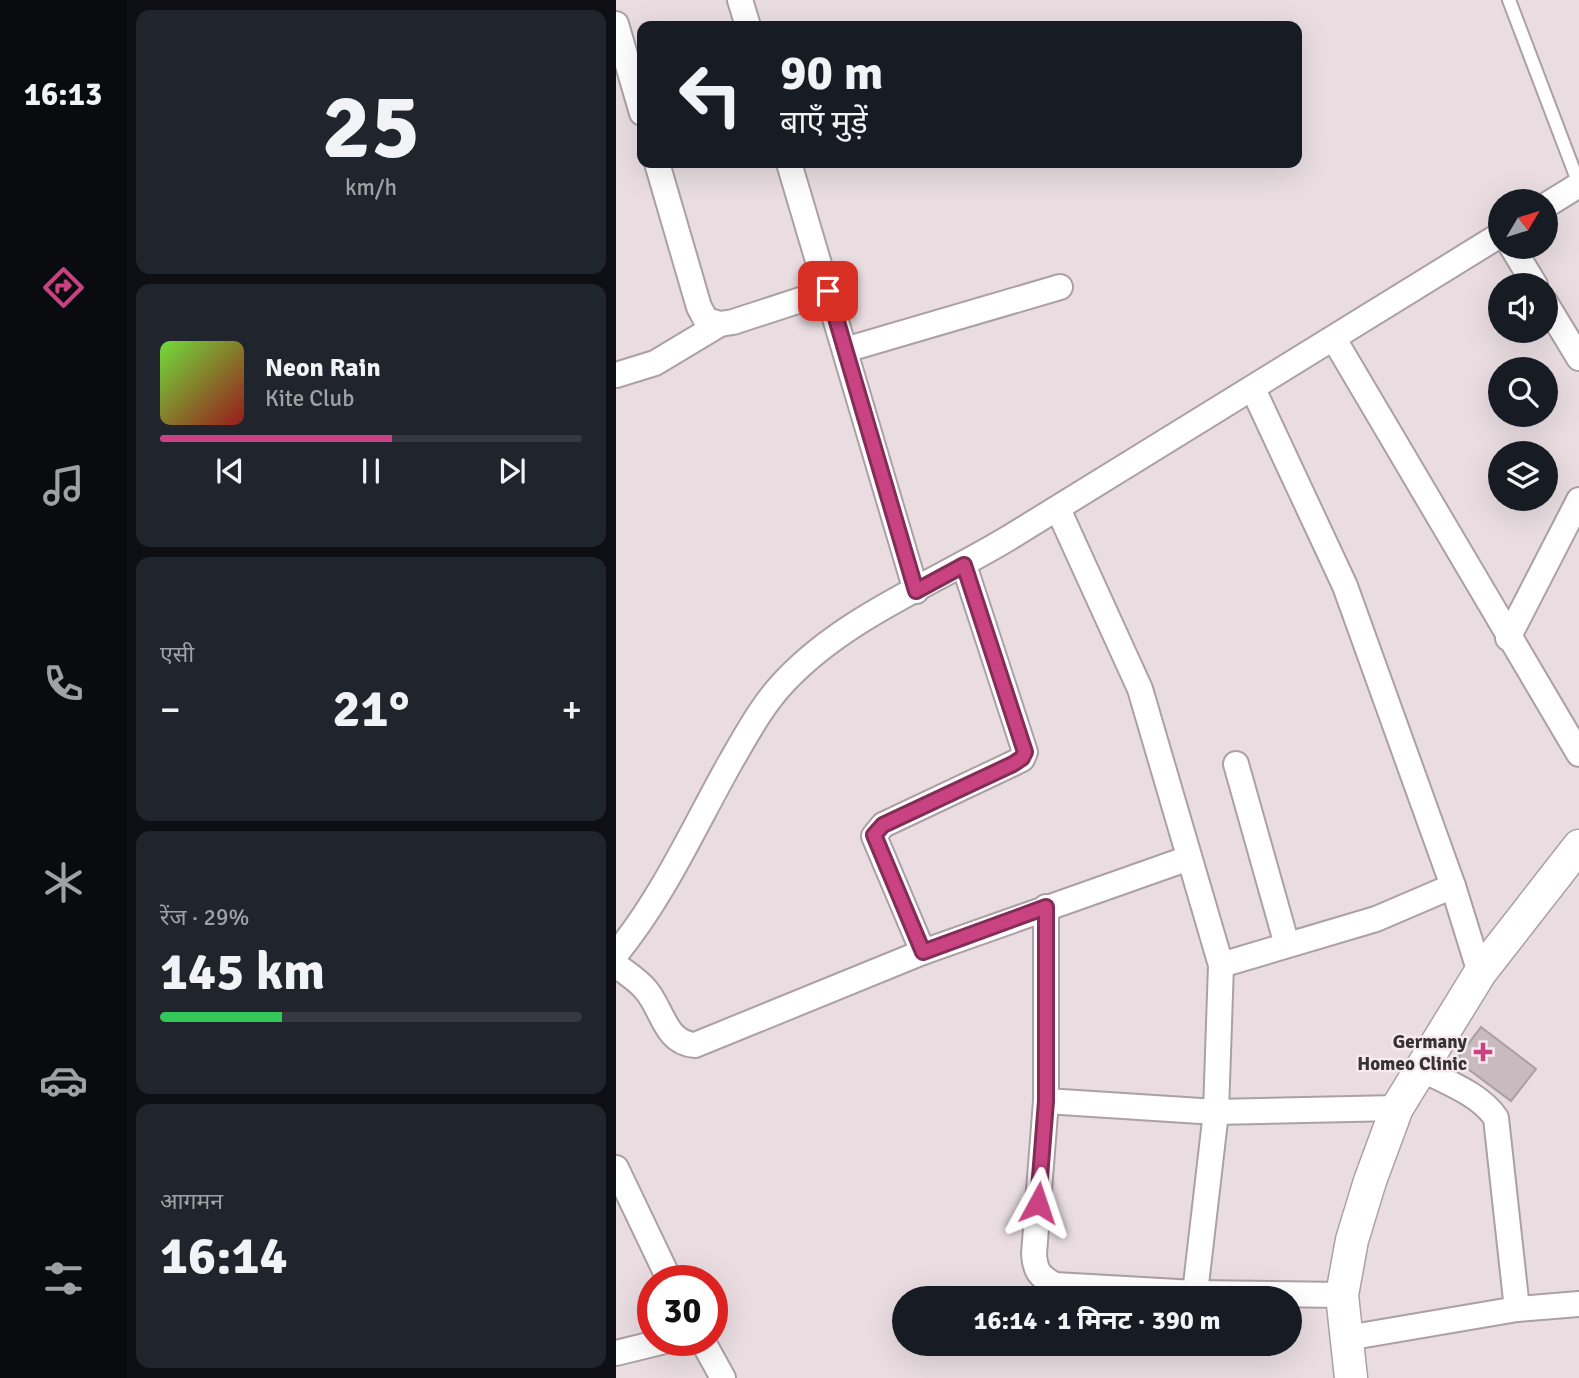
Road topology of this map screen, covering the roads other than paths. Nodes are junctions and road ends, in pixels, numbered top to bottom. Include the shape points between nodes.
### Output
1 (740, 0) edge
2 (1509, 0) edge
3 (746, 21) edge
4 (616, 24) edge
5 (637, 96) edge
6 (658, 168) edge
7 (791, 168) edge
8 (1579, 185) edge
9 (1558, 198) edge
10 (1488, 243) edge
11 (1060, 287) dead end
12 (828, 291) junction
13 (1558, 323) edge
14 (720, 324) junction
15 (1334, 339) junction
16 (845, 350) junction
17 (1579, 358) edge
18 (616, 375) edge
19 (1253, 389) junction
20 (1579, 500) edge
21 (1058, 509) junction
22 (964, 565) junction
23 (916, 591) junction
24 (1508, 638) junction
25 (1579, 754) edge
26 (1236, 764) dead end
27 (1579, 846) edge
28 (1189, 858) junction
29 (1453, 886) junction
30 (1046, 907) junction
31 (1287, 944) junction
32 (923, 952) junction
33 (616, 954) edge
34 (616, 965) edge
35 (1221, 965) junction
36 (1480, 973) junction
37 (1421, 1069) junction
38 (1046, 1101) junction
39 (1397, 1108) junction
40 (1216, 1112) junction
41 (616, 1168) edge
42 (622, 1198) edge
43 (661, 1265) edge
44 (1072, 1286) edge
45 (1196, 1286) edge
46 (1302, 1294) edge
47 (1342, 1295) junction
48 (1579, 1304) edge
49 (1517, 1309) junction
50 (1347, 1338) junction
51 (637, 1348) edge
52 (616, 1353) edge
53 (711, 1356) edge
54 (723, 1378) edge
55 (1351, 1378) edge

1 - 3 street
2 - 8 lane
4 - 5 street
6 - 14 street via 699,307 706,320
7 - 12 street
8 - 9 street
10 - 15 street
11 - 16 street
12 - 14 street
12 - 16 street
13 - 17 street
14 - 18 street via 655,363
15 - 19 street
15 - 24 street
16 - 23 street
19 - 21 street
19 - 29 street via 1345,586
20 - 24 street
21 - 22 street
21 - 28 street via 1140,689
22 - 23 street
22 - 32 street via 1025,752 1013,764 883,825 874,835
23 - 33 street via 818,651 786,680 758,714 663,886
24 - 25 street
26 - 31 street
27 - 36 street
28 - 30 street
28 - 35 street
29 - 31 street via 1376,919
29 - 36 street
30 - 32 street
30 - 38 street
31 - 35 street
32 - 34 street via 695,1045 683,1044 672,1035 644,987
35 - 40 street
36 - 37 street
37 - 39 street
37 - 49 street via 1475,1097 1496,1118
38 - 40 street
38 - 44 street via 1035,1267 1055,1285
39 - 40 street
39 - 47 street via 1352,1240
40 - 45 street
41 - 42 street
42 - 43 street
46 - 47 street
47 - 50 street
48 - 49 street
49 - 50 street
50 - 55 street
51 - 52 street
53 - 54 street

